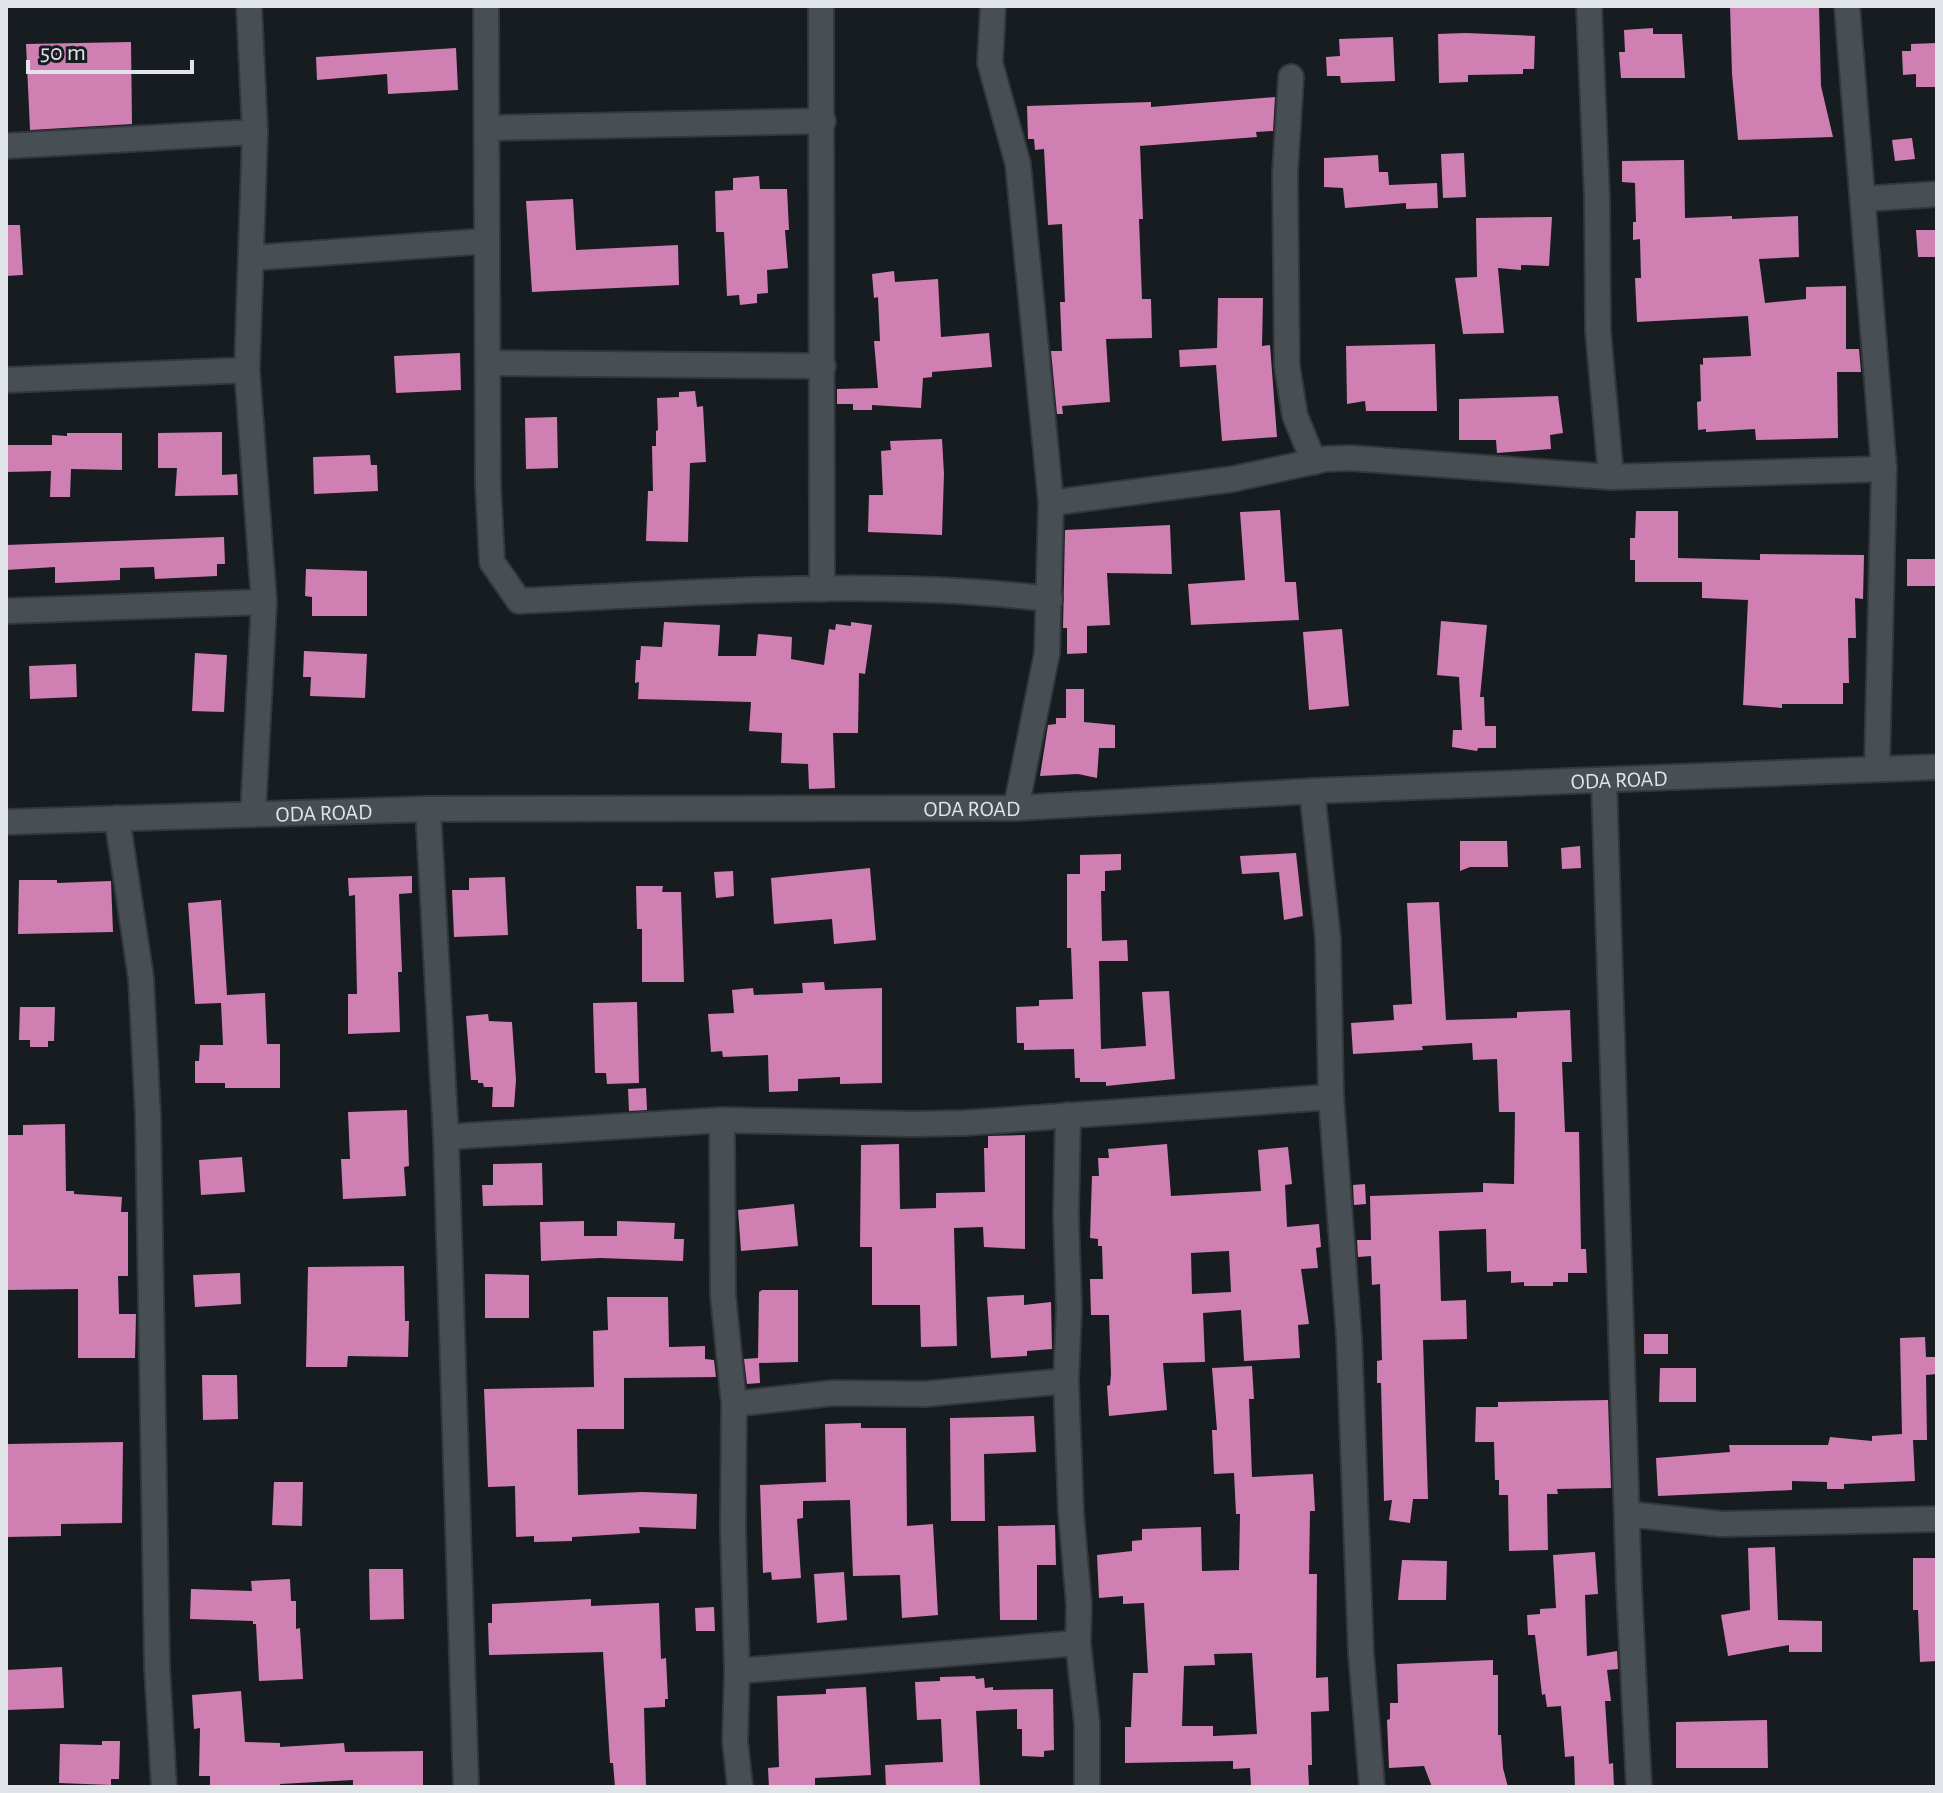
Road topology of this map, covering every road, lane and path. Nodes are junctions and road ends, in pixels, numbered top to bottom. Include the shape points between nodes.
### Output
1 (249, 6) edge
2 (486, 6) edge
3 (821, 6) edge
4 (993, 6) edge
5 (1589, 6) edge
6 (1847, 6) edge
7 (1291, 77) dead end
8 (823, 121) junction
9 (489, 128) junction
10 (255, 132) junction
11 (6, 146) edge
12 (1937, 194) edge
13 (1863, 199) junction
14 (487, 241) junction
15 (251, 258) junction
16 (488, 363) junction
17 (823, 366) junction
18 (247, 370) junction
19 (6, 380) edge
20 (1314, 462) junction
21 (1884, 469) junction
22 (1611, 477) junction
23 (1051, 503) junction
24 (822, 589) junction
25 (1050, 599) junction
26 (264, 602) junction
27 (6, 611) edge
28 (1937, 767) edge
29 (1877, 768) junction
30 (1604, 781) junction
31 (1312, 791) junction
32 (1016, 808) junction
33 (428, 809) junction
34 (253, 814) junction
35 (117, 818) junction
36 (6, 822) edge
37 (1331, 1097) junction
38 (1068, 1115) junction
39 (722, 1120) junction
40 (446, 1137) junction
41 (1066, 1381) junction
42 (734, 1404) junction
43 (1627, 1514) junction
44 (1937, 1519) edge
45 (1078, 1643) junction
46 (737, 1671) junction
47 (164, 1787) edge
48 (466, 1787) edge
49 (740, 1787) edge
50 (1087, 1787) edge
51 (1372, 1787) edge
52 (1639, 1787) edge

1 - 10 street
2 - 9 street
3 - 8 street
4 - 23 street via 990,63 1018,164
5 - 22 street via 1598,331
6 - 13 street
7 - 20 street via 1285,173 1287,366 1295,416
8 - 9 street
8 - 17 street
9 - 14 street
10 - 11 street
10 - 15 street
12 - 13 street
13 - 21 street
14 - 15 street
14 - 16 street
15 - 18 street
16 - 17 street
16 - 24 street via 492,562 519,601
17 - 24 street
18 - 19 street
18 - 26 street
20 - 22 street via 1350,458
20 - 23 street via 1233,479
21 - 22 street
21 - 29 street
23 - 25 street
24 - 25 street via 978,590
25 - 32 street via 1047,653
26 - 27 street
26 - 34 street
28 - 29 street, ODA ROAD
29 - 30 street, ODA ROAD
30 - 31 street, ODA ROAD
30 - 43 street
31 - 32 street, ODA ROAD
31 - 37 street via 1328,939
32 - 33 street, ODA ROAD
33 - 34 street, ODA ROAD
33 - 40 street
34 - 35 street, ODA ROAD
35 - 36 street, ODA ROAD
35 - 47 street via 141,978 148,1116 157,1667
37 - 38 street
37 - 51 street
38 - 39 street via 913,1124
38 - 41 street
39 - 40 street
39 - 42 street via 723,1295
40 - 48 street
41 - 42 street via 925,1394 833,1393
41 - 45 street
42 - 46 street
43 - 44 street via 1721,1524
43 - 52 street
45 - 46 street
45 - 50 street
46 - 49 street

